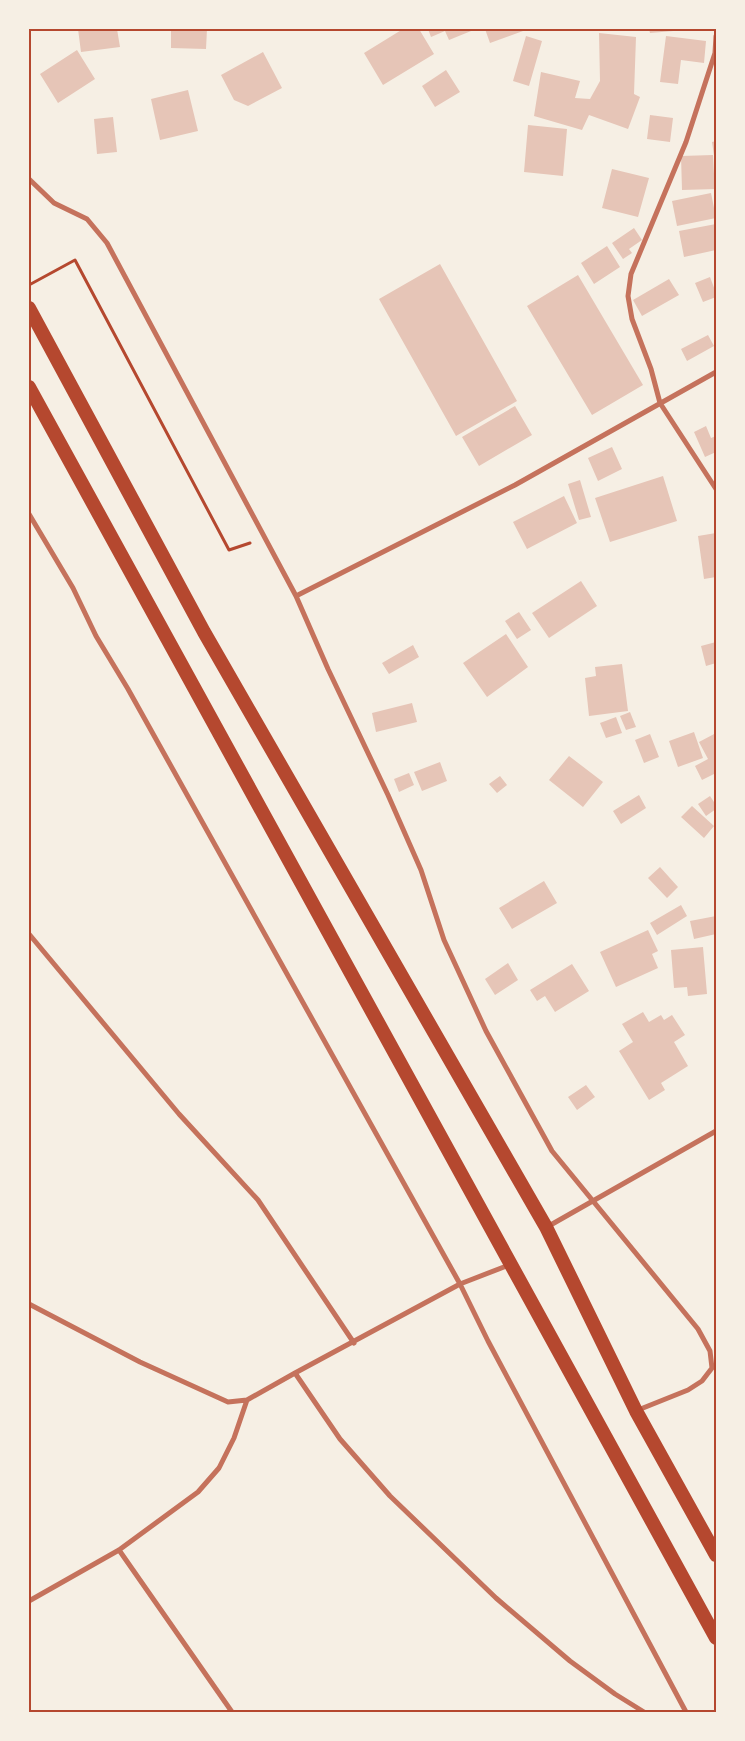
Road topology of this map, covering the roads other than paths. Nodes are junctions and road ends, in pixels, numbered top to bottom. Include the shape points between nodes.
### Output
1 (715, 29) edge
2 (716, 34) edge
3 (29, 179) edge
4 (29, 308) edge
5 (716, 372) edge
6 (29, 386) edge
7 (660, 403) junction
8 (716, 489) edge
9 (29, 514) edge
10 (296, 596) junction
11 (29, 934) edge
12 (716, 1131) edge
13 (592, 1202) junction
14 (546, 1227) junction
15 (512, 1264) junction
16 (460, 1284) junction
17 (29, 1304) edge
18 (354, 1342) junction
19 (295, 1373) junction
20 (247, 1400) junction
21 (636, 1411) junction
22 (119, 1550) junction
23 (716, 1555) edge
24 (29, 1600) edge
25 (716, 1638) edge
26 (232, 1712) edge
27 (644, 1712) edge
28 (686, 1712) edge

1 - 2 street
2 - 7 street via 715,53 686,142 631,274 628,296 632,319
3 - 10 street via 54,203 87,220 107,243
4 - 14 highway via 204,632
5 - 7 street
6 - 15 highway
7 - 8 street
7 - 10 street via 515,485
9 - 16 street
10 - 13 street via 392,803 444,940 486,1031 552,1151
11 - 18 street via 179,1114 258,1200
12 - 13 street
13 - 14 street
13 - 21 street via 698,1329 710,1351 712,1368 702,1381
14 - 21 highway
15 - 16 street
15 - 25 highway
16 - 18 street
16 - 28 street
17 - 20 street via 208,1394 228,1402
18 - 19 street
19 - 20 street
19 - 27 street via 340,1439 390,1496 496,1598 555,1648
20 - 22 street via 219,1468 198,1492
21 - 23 highway
22 - 24 street
22 - 26 street

